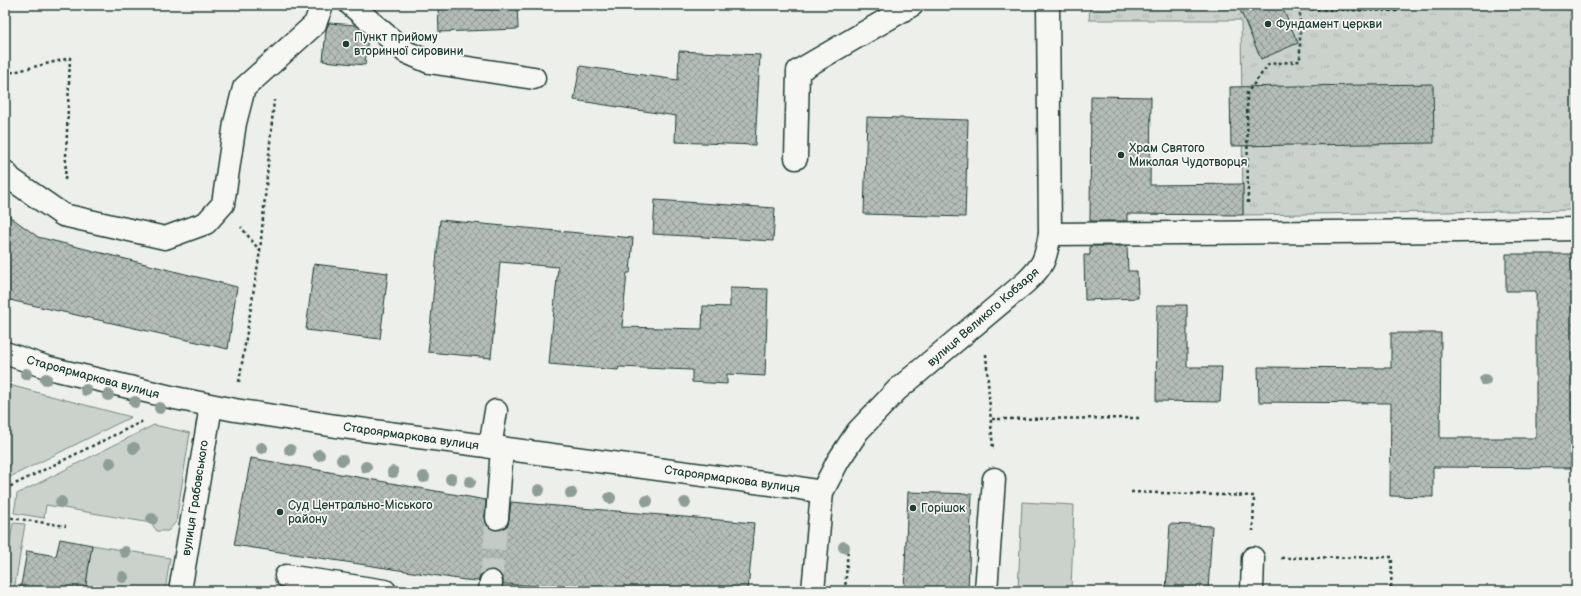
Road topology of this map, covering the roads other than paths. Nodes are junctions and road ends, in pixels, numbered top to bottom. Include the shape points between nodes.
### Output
1 (322, 5) edge
2 (351, 5) edge
3 (912, 5) edge
4 (1048, 5) edge
5 (534, 78) dead end
6 (796, 158) dead end
7 (5, 172) edge
8 (1576, 229) edge
9 (1050, 234) junction
10 (5, 353) edge
11 (211, 406) junction
12 (496, 411) dead end
13 (496, 448) junction
14 (994, 479) road end
15 (822, 492) junction
16 (497, 518) tunnel mouth
17 (1253, 558) road end
18 (286, 576) dead end
19 (180, 591) edge
20 (385, 591) edge
21 (813, 591) edge
22 (986, 591) edge
23 (1252, 591) edge

1 - 7 street via 315,24 244,88 234,122 223,204 206,223 165,238 63,216
2 - 5 street via 406,52 429,62
3 - 6 street via 798,70
4 - 9 street, вулиця Великого Кобзаря
8 - 9 street
9 - 15 street, вулиця Великого Кобзаря via 1046,259 1038,271 897,390 858,431
10 - 11 street, Староярмаркова вулиця via 48,368
11 - 13 street, Староярмаркова вулиця
11 - 19 street, вулиця Грабовського
12 - 13 street
13 - 15 street, Староярмаркова вулиця
13 - 16 street
14 - 22 street
15 - 21 street, вулиця Великого Кобзаря
17 - 23 street
18 - 20 street

